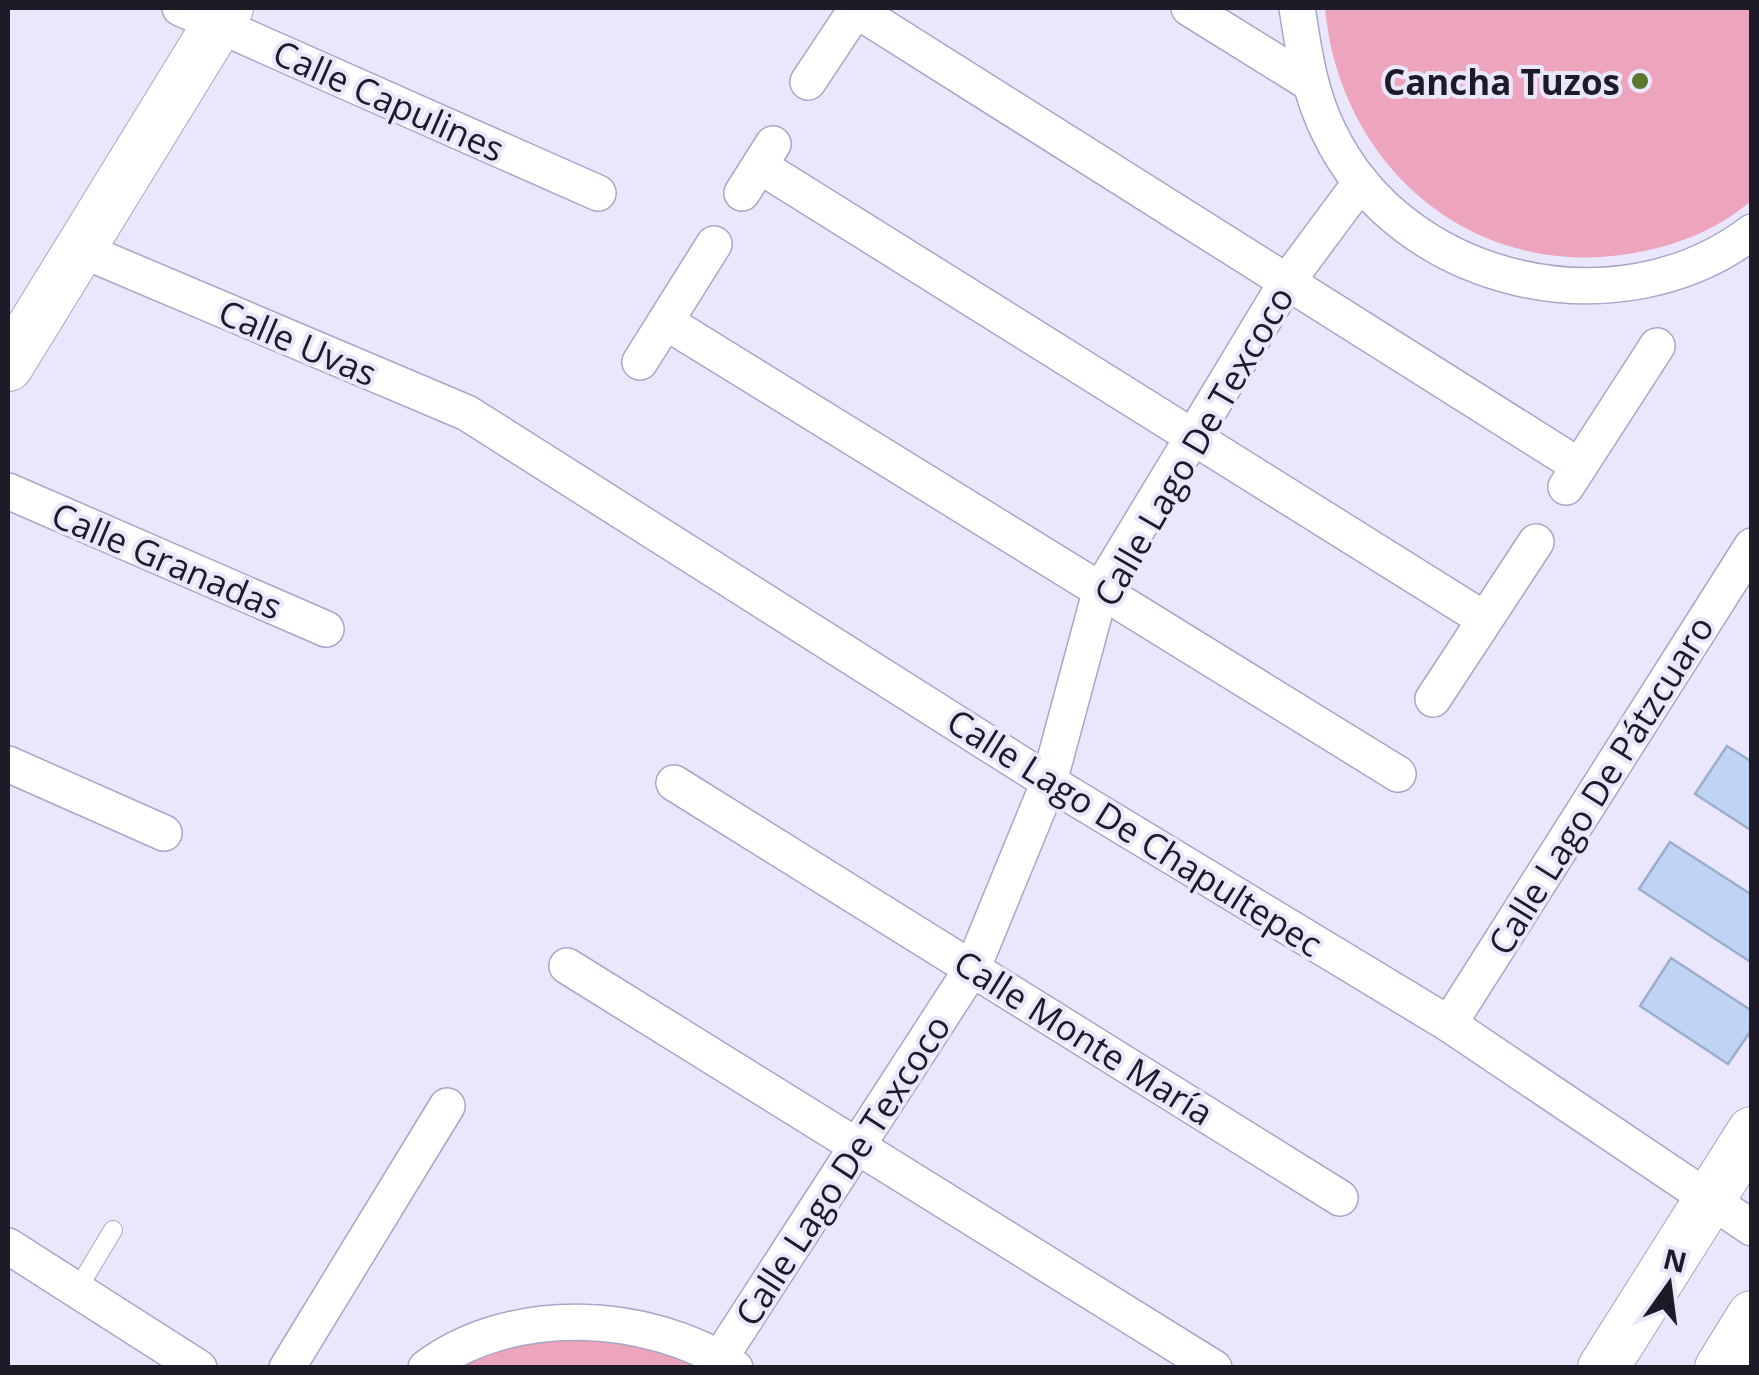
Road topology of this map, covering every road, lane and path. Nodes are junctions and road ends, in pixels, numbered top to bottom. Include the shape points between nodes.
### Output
1 (1189, 8) edge
2 (1297, 8) edge
3 (857, 9) edge
4 (208, 13) edge
5 (808, 82) dead end
6 (1308, 82) junction
7 (758, 168) dead end
8 (1361, 182) junction
9 (598, 193) dead end
10 (1752, 232) edge
11 (714, 244) dead end
12 (77, 248) junction
13 (1286, 284) junction
14 (666, 322) junction
15 (1657, 346) dead end
16 (640, 362) dead end
17 (8, 366) edge
18 (1194, 436) junction
19 (516, 442) joint
20 (8, 491) edge
21 (1536, 542) dead end
22 (1752, 546) edge
23 (1101, 589) junction
24 (1484, 618) junction
25 (326, 629) dead end
26 (1434, 699) dead end
27 (8, 764) edge
28 (1398, 774) dead end
29 (1048, 782) junction
30 (674, 783) dead end
31 (164, 833) dead end
32 (567, 966) dead end
33 (973, 967) junction
34 (1449, 1024) junction
35 (447, 1106) dead end
36 (1752, 1132) edge
37 (860, 1147) junction
38 (1340, 1198) dead end
39 (1711, 1198) junction
40 (1752, 1228) edge
41 (112, 1230) dead end
42 (8, 1246) edge
43 (77, 1290) junction
44 (1752, 1316) edge
45 (727, 1363) edge
46 (199, 1368) edge
47 (287, 1368) edge
48 (426, 1368) edge
49 (1214, 1368) edge
50 (1603, 1368) edge
51 (1720, 1368) edge

1 - 6 street
2 - 6 street
3 - 5 street
3 - 13 street
4 - 9 street, Calle Capulines
4 - 12 street
6 - 8 street
7 - 18 street
8 - 10 street via 1410,229 1468,264 1534,284 1602,287 1669,275
8 - 13 street, Calle Lago De Texcoco
11 - 14 street
12 - 17 street
12 - 19 street, Calle Uvas via 466,413
13 - 15 street via 1572,476
13 - 18 street, Calle Lago De Texcoco
14 - 16 street
14 - 23 street
18 - 23 street, Calle Lago De Texcoco
18 - 24 street
19 - 29 street, Calle Lago De Chapultepec
20 - 25 street, Calle Granadas
21 - 24 street
22 - 34 street, Calle Lago De Pátzcuaro
23 - 28 street
23 - 29 street, Calle Lago De Texcoco
24 - 26 street
27 - 31 street
29 - 33 street, Calle Lago De Texcoco
29 - 34 street, Calle Lago De Chapultepec
30 - 33 street, Calle Monte María
32 - 37 street
33 - 37 street, Calle Lago De Texcoco
33 - 38 street, Calle Monte María
34 - 39 street, Calle Lago De Chapultepec
35 - 47 street
36 - 39 street
37 - 45 street, Calle Lago De Texcoco
37 - 49 street
39 - 40 street, Calle Lago De Chapultepec
39 - 50 street
41 - 43 lane
42 - 43 street
43 - 46 street
44 - 51 street
45 - 48 street via 652,1331 580,1321 508,1330

